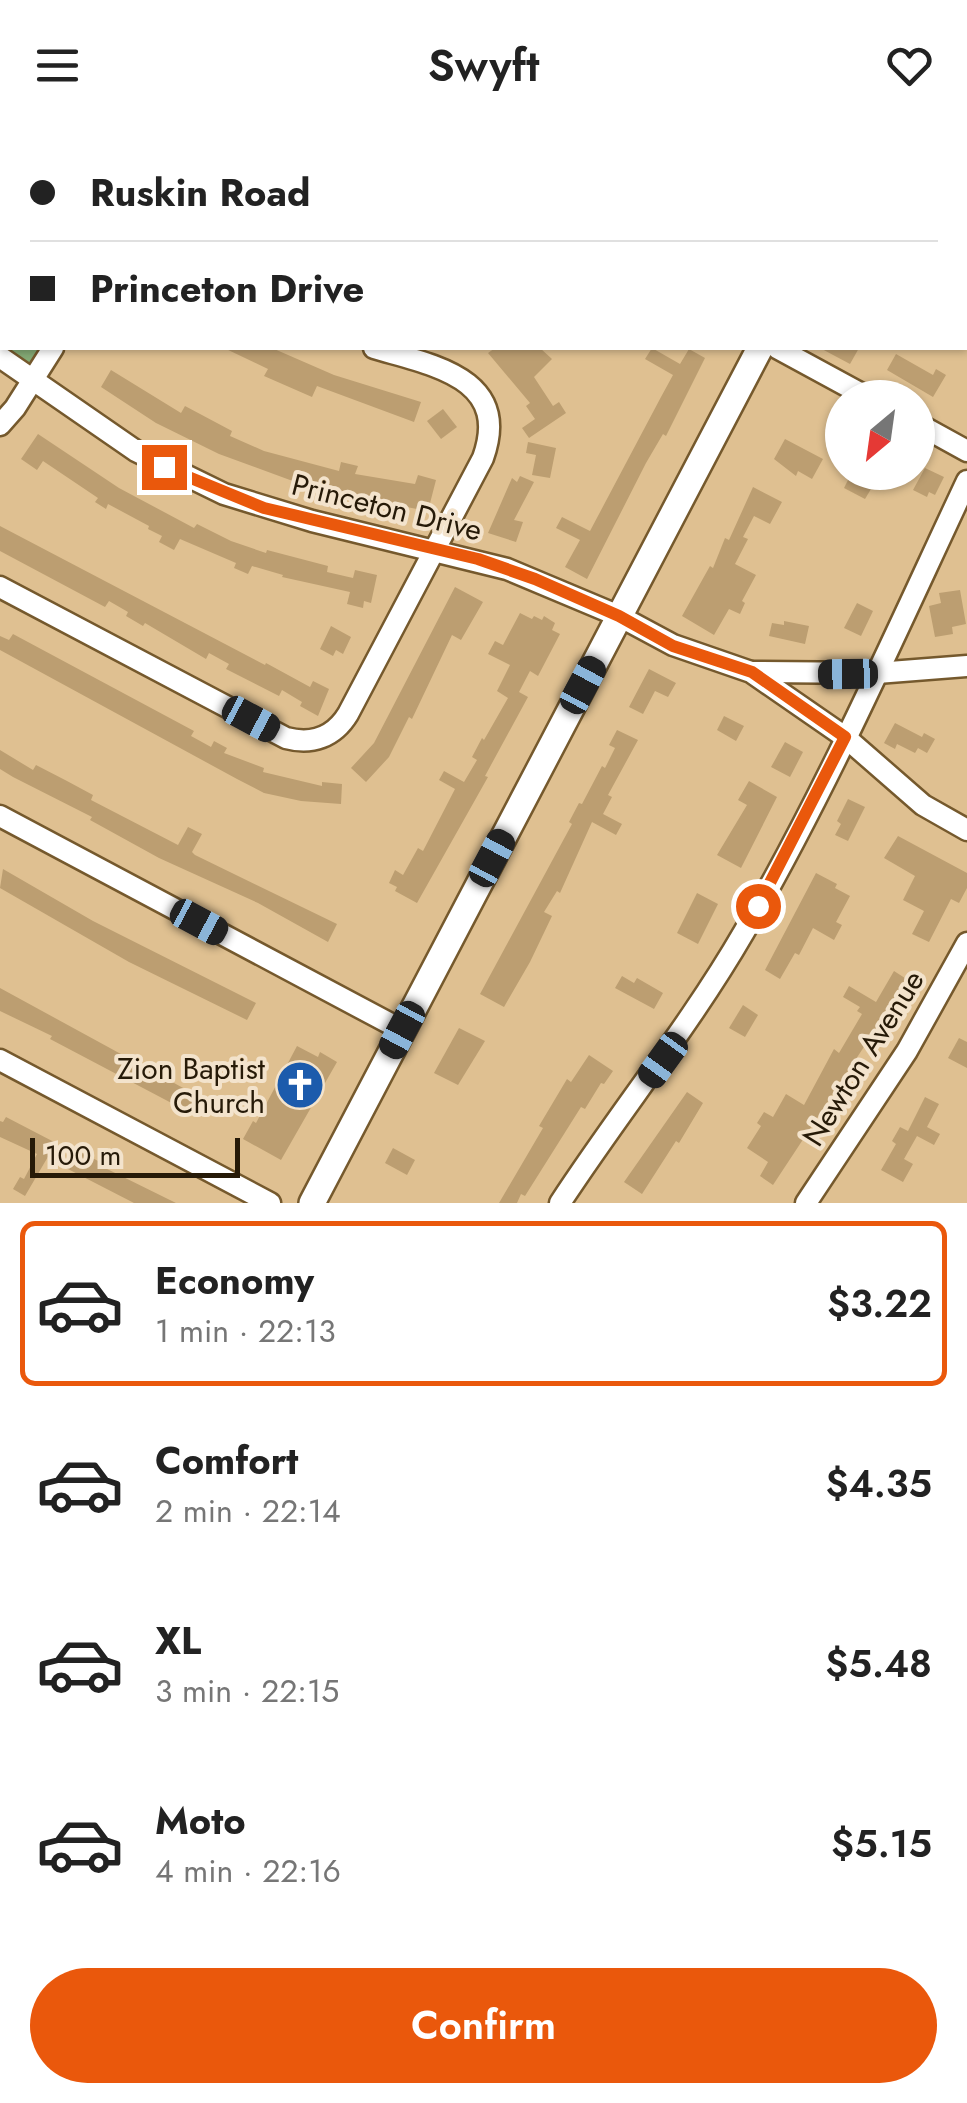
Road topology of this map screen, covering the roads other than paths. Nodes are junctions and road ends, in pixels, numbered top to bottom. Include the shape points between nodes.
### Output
1 (51, 350) edge
2 (381, 350) edge
3 (759, 350) edge
4 (780, 350) edge
5 (0, 357) edge
6 (33, 380) junction
7 (836, 380) edge
8 (0, 425) edge
9 (935, 433) edge
10 (967, 451) edge
11 (967, 480) edge
12 (435, 549) junction
13 (0, 586) edge
14 (619, 616) junction
15 (967, 666) edge
16 (752, 672) junction
17 (877, 673) junction
18 (845, 737) junction
19 (0, 816) edge
20 (967, 830) edge
21 (967, 943) edge
22 (402, 1030) junction
23 (0, 1060) edge
24 (270, 1203) edge
25 (312, 1203) edge
26 (560, 1203) edge
27 (806, 1203) edge

1 - 6 street
2 - 12 street via 453,372 475,390 488,413 483,458
3 - 14 main road
4 - 7 street
5 - 6 street, Princeton Drive
6 - 8 street
6 - 12 street, Princeton Drive via 136,451 224,494
9 - 10 street
11 - 17 street
12 - 13 street via 344,722 308,741 286,738
12 - 14 street, Princeton Drive via 508,568
14 - 16 street, Princeton Drive via 673,646
14 - 22 main road
15 - 17 street
16 - 17 street
16 - 18 street, Princeton Drive
17 - 18 street
18 - 20 street, Princeton Drive via 923,806
18 - 26 street via 717,976
19 - 22 street
21 - 27 street, Newton Avenue via 907,1050
22 - 25 main road
23 - 24 street

